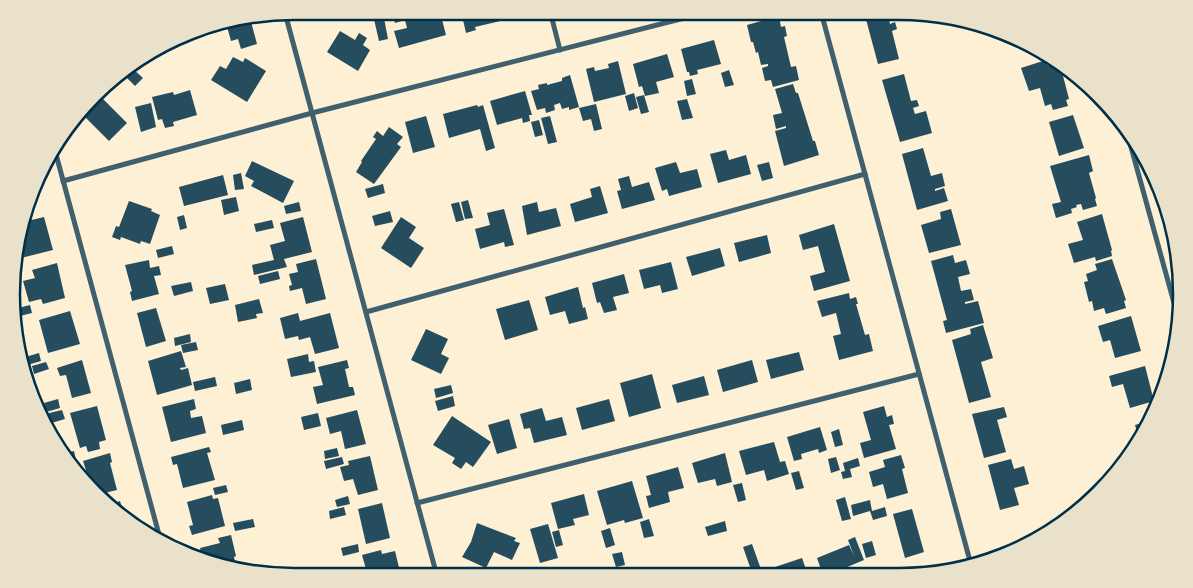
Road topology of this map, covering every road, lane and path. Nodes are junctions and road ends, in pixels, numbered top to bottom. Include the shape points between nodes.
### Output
1 (287, 20) edge
2 (552, 20) edge
3 (677, 20) edge
4 (823, 20) edge
5 (560, 50) junction
6 (312, 113) junction
7 (1132, 150) edge
8 (57, 157) edge
9 (865, 174) junction
10 (63, 181) junction
11 (1173, 298) edge
12 (366, 312) junction
13 (919, 374) junction
14 (417, 502) junction
15 (158, 532) edge
16 (969, 559) edge
17 (435, 568) edge

1 - 6 street
2 - 5 street
3 - 5 street
4 - 9 street
5 - 6 street
6 - 10 street
6 - 12 street
7 - 11 street
8 - 10 street
9 - 12 street
9 - 13 street
10 - 15 street
12 - 14 street
13 - 14 street
13 - 16 street
14 - 17 street

